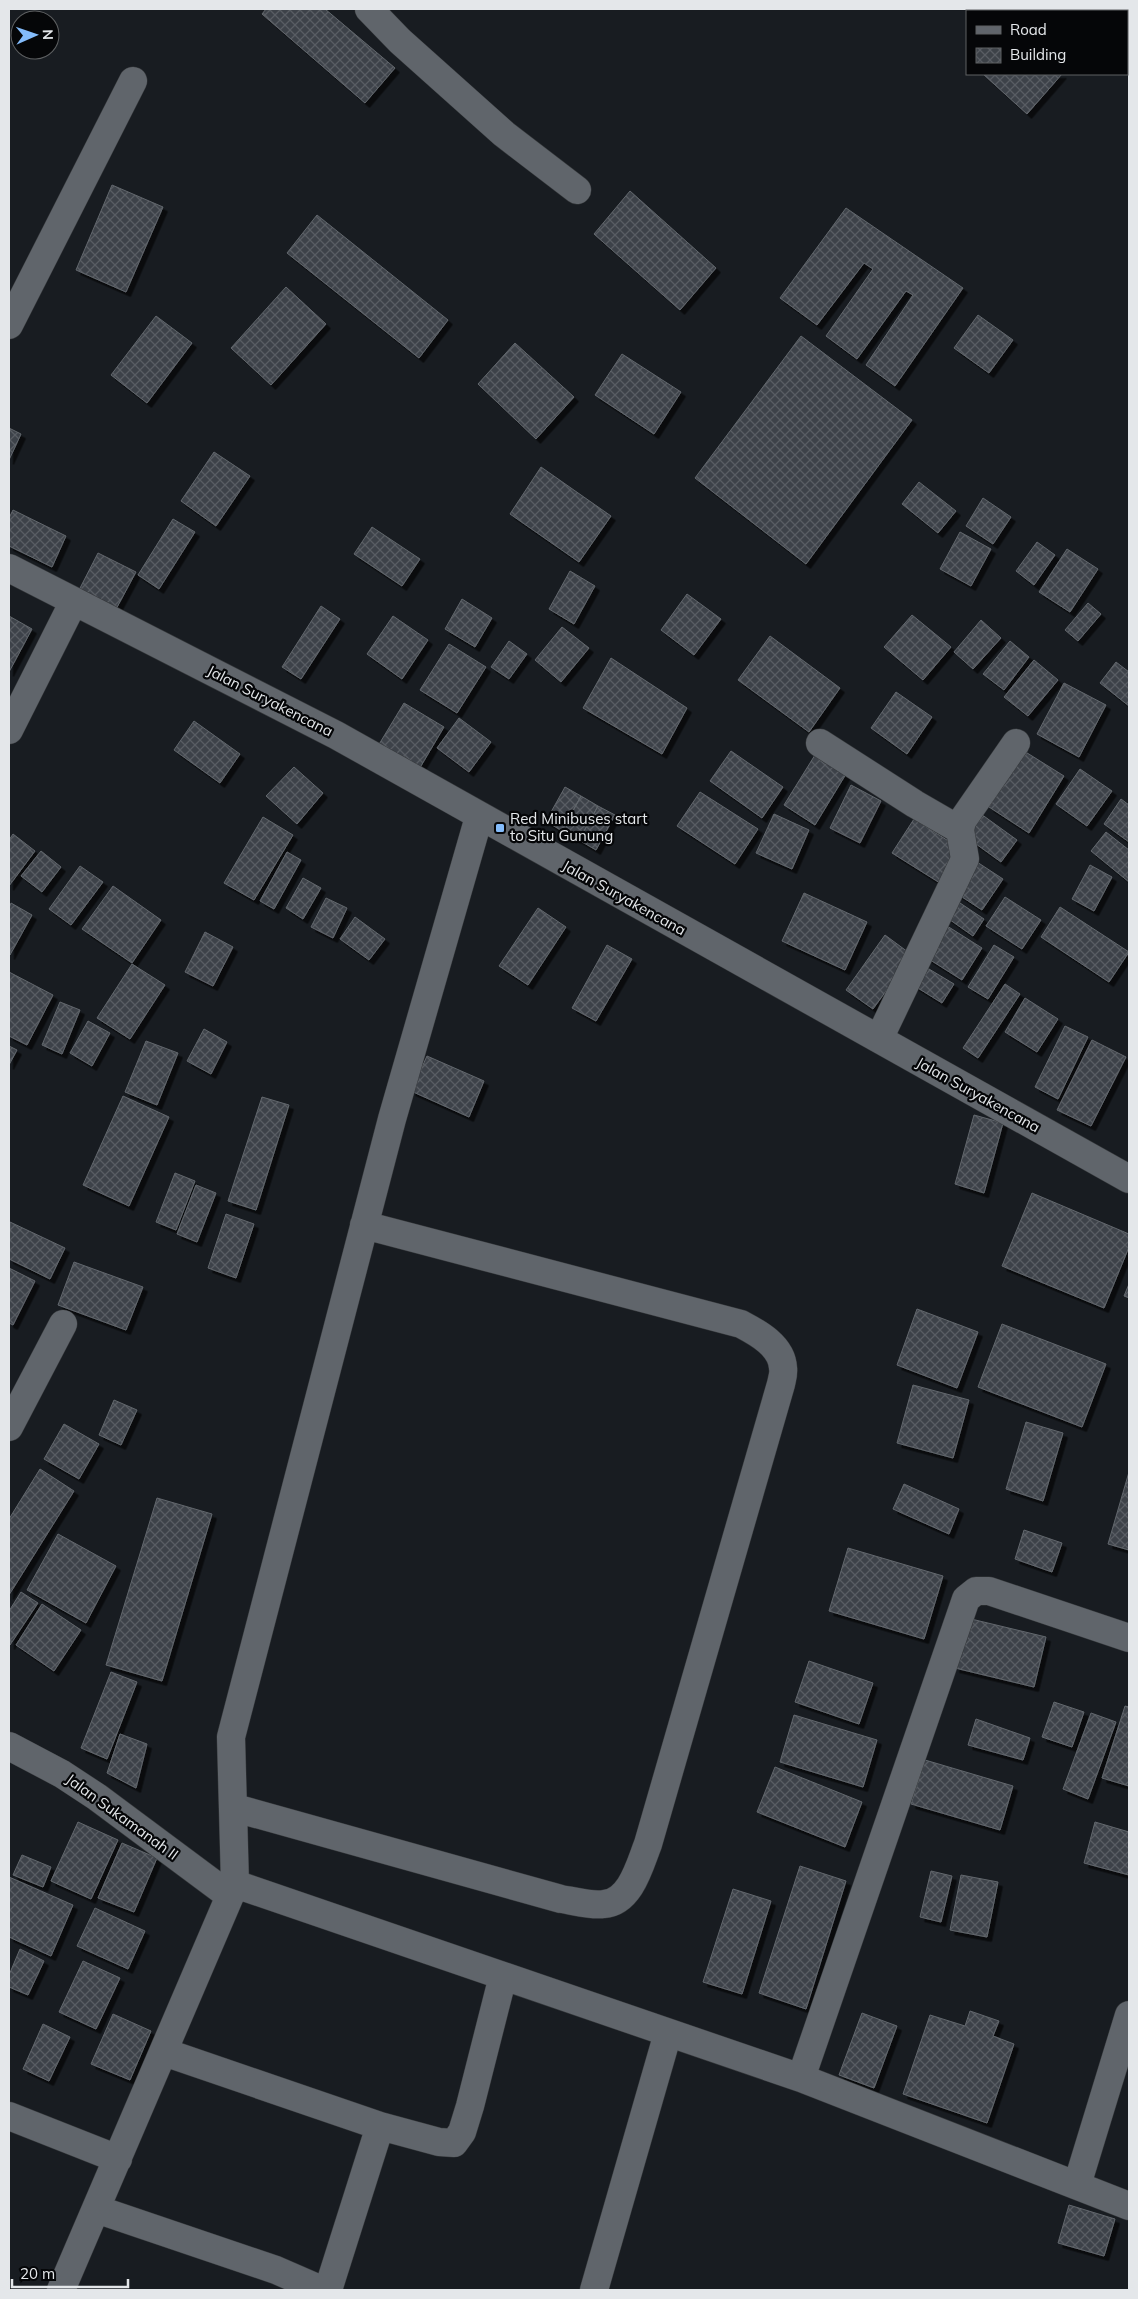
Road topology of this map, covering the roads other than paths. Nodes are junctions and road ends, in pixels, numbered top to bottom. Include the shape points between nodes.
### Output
1 (369, 9) edge
2 (133, 81) dead end
3 (577, 190) dead end
4 (10, 322) edge
5 (9, 568) edge
6 (74, 601) junction
7 (9, 730) edge
8 (820, 743) dead end
9 (1016, 743) dead end
10 (479, 817) junction
11 (960, 830) junction
12 (879, 1039) junction
13 (1129, 1179) edge
14 (364, 1225) junction
15 (63, 1324) dead end
16 (9, 1427) edge
17 (1129, 1638) edge
18 (9, 1746) edge
19 (235, 1808) junction
20 (233, 1890) junction
21 (503, 1976) junction
22 (1129, 2015) edge
23 (668, 2033) junction
24 (164, 2052) junction
25 (801, 2078) junction
26 (9, 2116) edge
27 (380, 2126) junction
28 (118, 2159) junction
29 (1077, 2185) junction
30 (1129, 2206) edge
31 (96, 2209) junction
32 (61, 2290) edge
33 (322, 2290) edge
34 (328, 2290) edge
35 (594, 2290) edge

1 - 3 street via 504,134
2 - 4 street
5 - 6 street, Jalan Suryakencana
6 - 7 street
6 - 10 street, Jalan Suryakencana via 336,735
8 - 11 street
9 - 11 street via 962,821
10 - 12 street, Jalan Suryakencana
10 - 14 street
11 - 12 street via 965,860
12 - 13 street, Jalan Suryakencana
14 - 19 street via 231,1738
14 - 19 street via 741,1324 760,1334 776,1350 784,1368 781,1384 648,1844 629,1888 614,1902 562,1900
15 - 16 street
17 - 25 street via 989,1591 976,1591 966,1599
18 - 20 street, Jalan Sukamanah II via 62,1774
19 - 20 street
20 - 21 street, Jalan Sukamanah II
20 - 24 street
21 - 23 street, Jalan Sukamanah II
21 - 27 street via 470,2106 462,2132 454,2143
22 - 29 street
23 - 25 street, Jalan Sukamanah II
23 - 35 street
24 - 27 street
24 - 28 street
25 - 29 street, Jalan Sukamanah II
26 - 28 street
27 - 34 street
28 - 31 street
29 - 30 street, Jalan Sukamanah II
31 - 32 street
31 - 33 street via 276,2270

